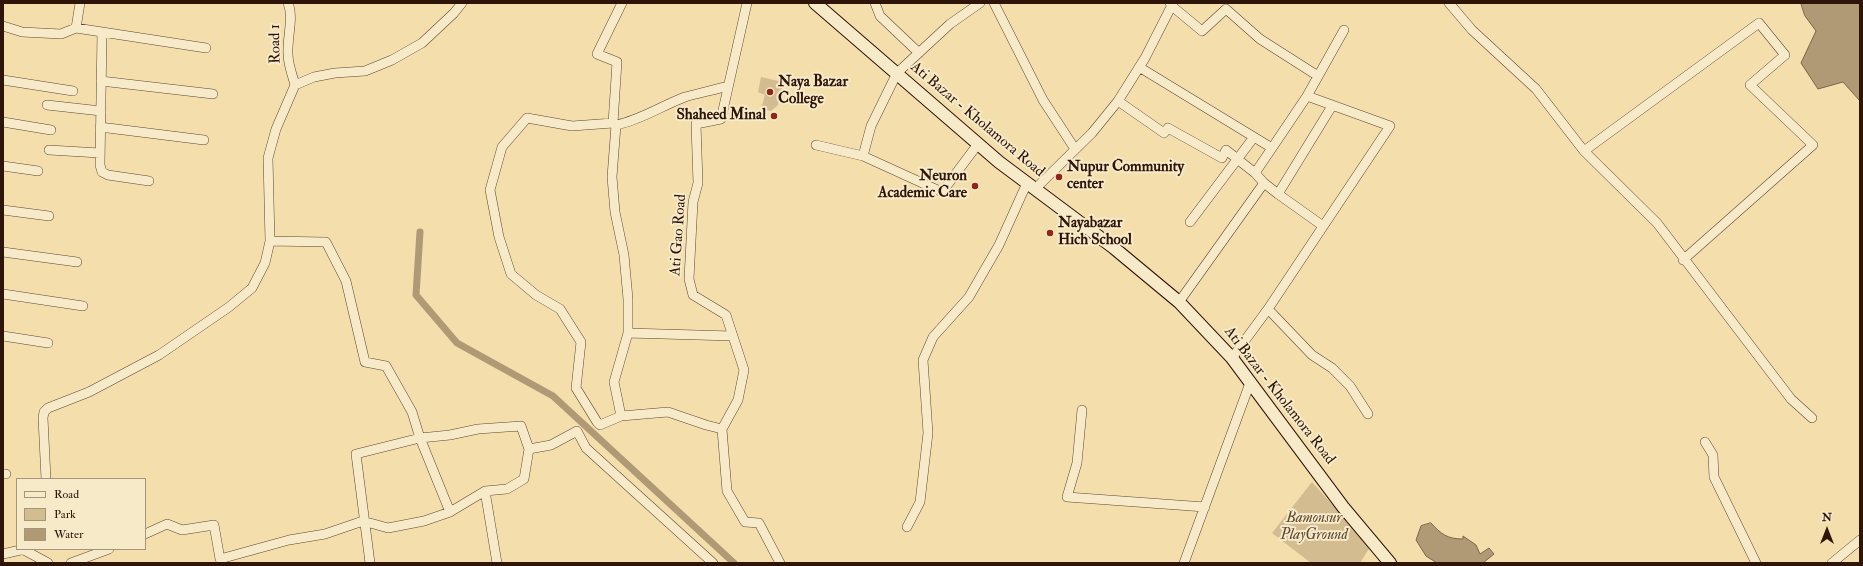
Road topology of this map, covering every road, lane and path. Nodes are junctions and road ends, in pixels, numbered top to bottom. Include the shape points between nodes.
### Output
1 (80, 3) edge
2 (288, 3) edge
3 (462, 3) edge
4 (622, 3) edge
5 (747, 3) edge
6 (815, 3) edge
7 (875, 3) edge
8 (980, 3) edge
9 (994, 3) edge
10 (1448, 3) edge
11 (1172, 4) edge
12 (3, 26) edge
13 (76, 28) junction
14 (1344, 30) dead end
15 (102, 32) junction
16 (206, 48) dead end
17 (919, 53) junction
18 (1139, 67) junction
19 (896, 74) junction
20 (1318, 76) junction
21 (3, 80) edge
22 (101, 81) junction
23 (295, 85) junction
24 (728, 86) junction
25 (73, 91) dead end
26 (212, 94) dead end
27 (1307, 96) junction
28 (1118, 101) junction
29 (47, 105) dead end
30 (1332, 106) junction
31 (101, 111) junction
32 (3, 122) edge
33 (615, 124) junction
34 (100, 127) junction
35 (51, 130) dead end
36 (1254, 137) junction
37 (204, 140) dead end
38 (978, 144) junction
39 (816, 145) dead end
40 (1075, 148) junction
41 (1272, 148) junction
42 (49, 150) dead end
43 (1584, 151) junction
44 (100, 153) junction
45 (863, 156) junction
46 (1237, 158) junction
47 (3, 166) edge
48 (38, 171) dead end
49 (1255, 174) junction
50 (149, 181) dead end
51 (1264, 183) junction
52 (1031, 186) junction
53 (1278, 194) junction
54 (3, 210) edge
55 (49, 216) dead end
56 (1190, 222) dead end
57 (1323, 226) junction
58 (270, 241) junction
59 (3, 252) edge
60 (1683, 260) junction
61 (77, 262) dead end
62 (3, 294) edge
63 (1179, 302) junction
64 (83, 306) dead end
65 (1268, 309) junction
66 (628, 332) junction
67 (3, 336) edge
68 (732, 336) junction
69 (48, 343) dead end
70 (1232, 358) junction
71 (1250, 383) junction
72 (1082, 410) dead end
73 (1368, 414) dead end
74 (621, 416) junction
75 (1812, 418) dead end
76 (722, 429) junction
77 (420, 438) junction
78 (1705, 442) dead end
79 (529, 448) junction
80 (46, 478) edge
81 (484, 491) junction
82 (1205, 507) junction
83 (450, 512) junction
84 (363, 521) junction
85 (907, 527) dead end
86 (146, 534) edge
87 (1860, 540) edge
88 (21, 550) edge
89 (27, 550) edge
90 (106, 550) edge
91 (3, 554) edge
92 (1388, 562) edge
93 (48, 563) edge
94 (71, 563) edge
95 (370, 563) edge
96 (497, 563) edge
97 (712, 563) edge
98 (780, 563) edge
99 (1184, 563) edge
100 (1756, 563) edge
101 (1832, 563) edge

1 - 13 street
2 - 23 street, Road 1 via 288,53
3 - 23 street via 422,43 392,60 365,71 314,77
4 - 33 street via 597,54 617,62
5 - 24 street
6 - 19 main road, Ati Bazar - Kholamora Road
7 - 17 street via 880,16
8 - 17 street via 950,24
9 - 40 street via 1043,100
10 - 43 street via 1472,30 1536,89
11 - 18 street
11 - 20 street via 1202,31 1226,9 1260,39
12 - 13 street via 22,32 61,34
13 - 15 street
14 - 20 street
15 - 16 street
15 - 22 street
17 - 19 street
18 - 28 street
18 - 36 street
19 - 38 main road, Ati Bazar - Kholamora Road
19 - 45 street via 871,126
20 - 27 street
21 - 25 street
22 - 26 street
22 - 31 street
23 - 58 street via 276,129 268,158
24 - 33 street via 686,97 652,114
24 - 68 street, Ati Gao Road via 721,119 696,124 698,183 693,202 689,279 692,295 726,315
27 - 30 street
27 - 41 street
28 - 40 street via 1092,133
28 - 46 street via 1164,133 1168,128 1222,158 1226,150
29 - 31 street
30 - 53 street
30 - 57 street via 1390,126
31 - 34 street
32 - 35 street
33 - 66 street via 612,177 615,212 624,255
33 - 74 street via 572,126 527,118 502,147 490,190 499,237 511,274 536,295 560,309 581,342 576,388 580,395 600,425
34 - 37 street
34 - 44 street
36 - 41 street
36 - 46 street
38 - 45 street via 942,192
38 - 52 main road, Ati Bazar - Kholamora Road
39 - 45 street
40 - 52 street
41 - 49 street
42 - 44 street
43 - 60 street via 1657,223
43 - 60 street via 1759,23 1785,55 1750,85 1813,146
44 - 50 street via 102,172
46 - 49 street
46 - 56 street
47 - 48 street
49 - 51 street
51 - 53 street
51 - 63 street
52 - 63 main road, Ati Bazar - Kholamora Road via 1114,248
52 - 85 street via 969,297 933,337 922,360 928,433 920,502
53 - 57 street
54 - 55 street
57 - 65 street
58 - 77 street via 326,242 346,281 364,362 386,366 412,412
58 - 80 street via 265,263 252,288 229,307 159,355 89,392 48,408 44,412
59 - 61 street
60 - 75 street via 1790,399
62 - 64 street
63 - 70 main road, Ati Bazar - Kholamora Road
65 - 70 street
65 - 73 street via 1312,355 1332,368 1350,386
66 - 68 street
66 - 74 street via 614,382
67 - 69 street
68 - 76 street, Ati Gao Road via 744,370 738,400
70 - 71 main road, Ati Bazar - Kholamora Road
71 - 82 street
71 - 92 main road, Ati Bazar - Kholamora Road
72 - 82 street via 1077,463 1067,497
74 - 76 street via 668,412
76 - 98 street via 727,491 745,522 759,523
77 - 79 street via 478,429 521,426
77 - 83 street
77 - 84 street via 356,454
78 - 100 street via 1712,455 1714,477 1731,507
79 - 81 street via 524,480 508,489
79 - 97 street via 551,445 577,431 586,448
81 - 83 street
81 - 96 street
82 - 99 street
83 - 84 street via 424,521 388,528
84 - 86 street via 325,534 290,540 220,559 214,524 182,530 167,524
84 - 95 street
87 - 101 street
88 - 91 street
89 - 93 street
90 - 94 street

